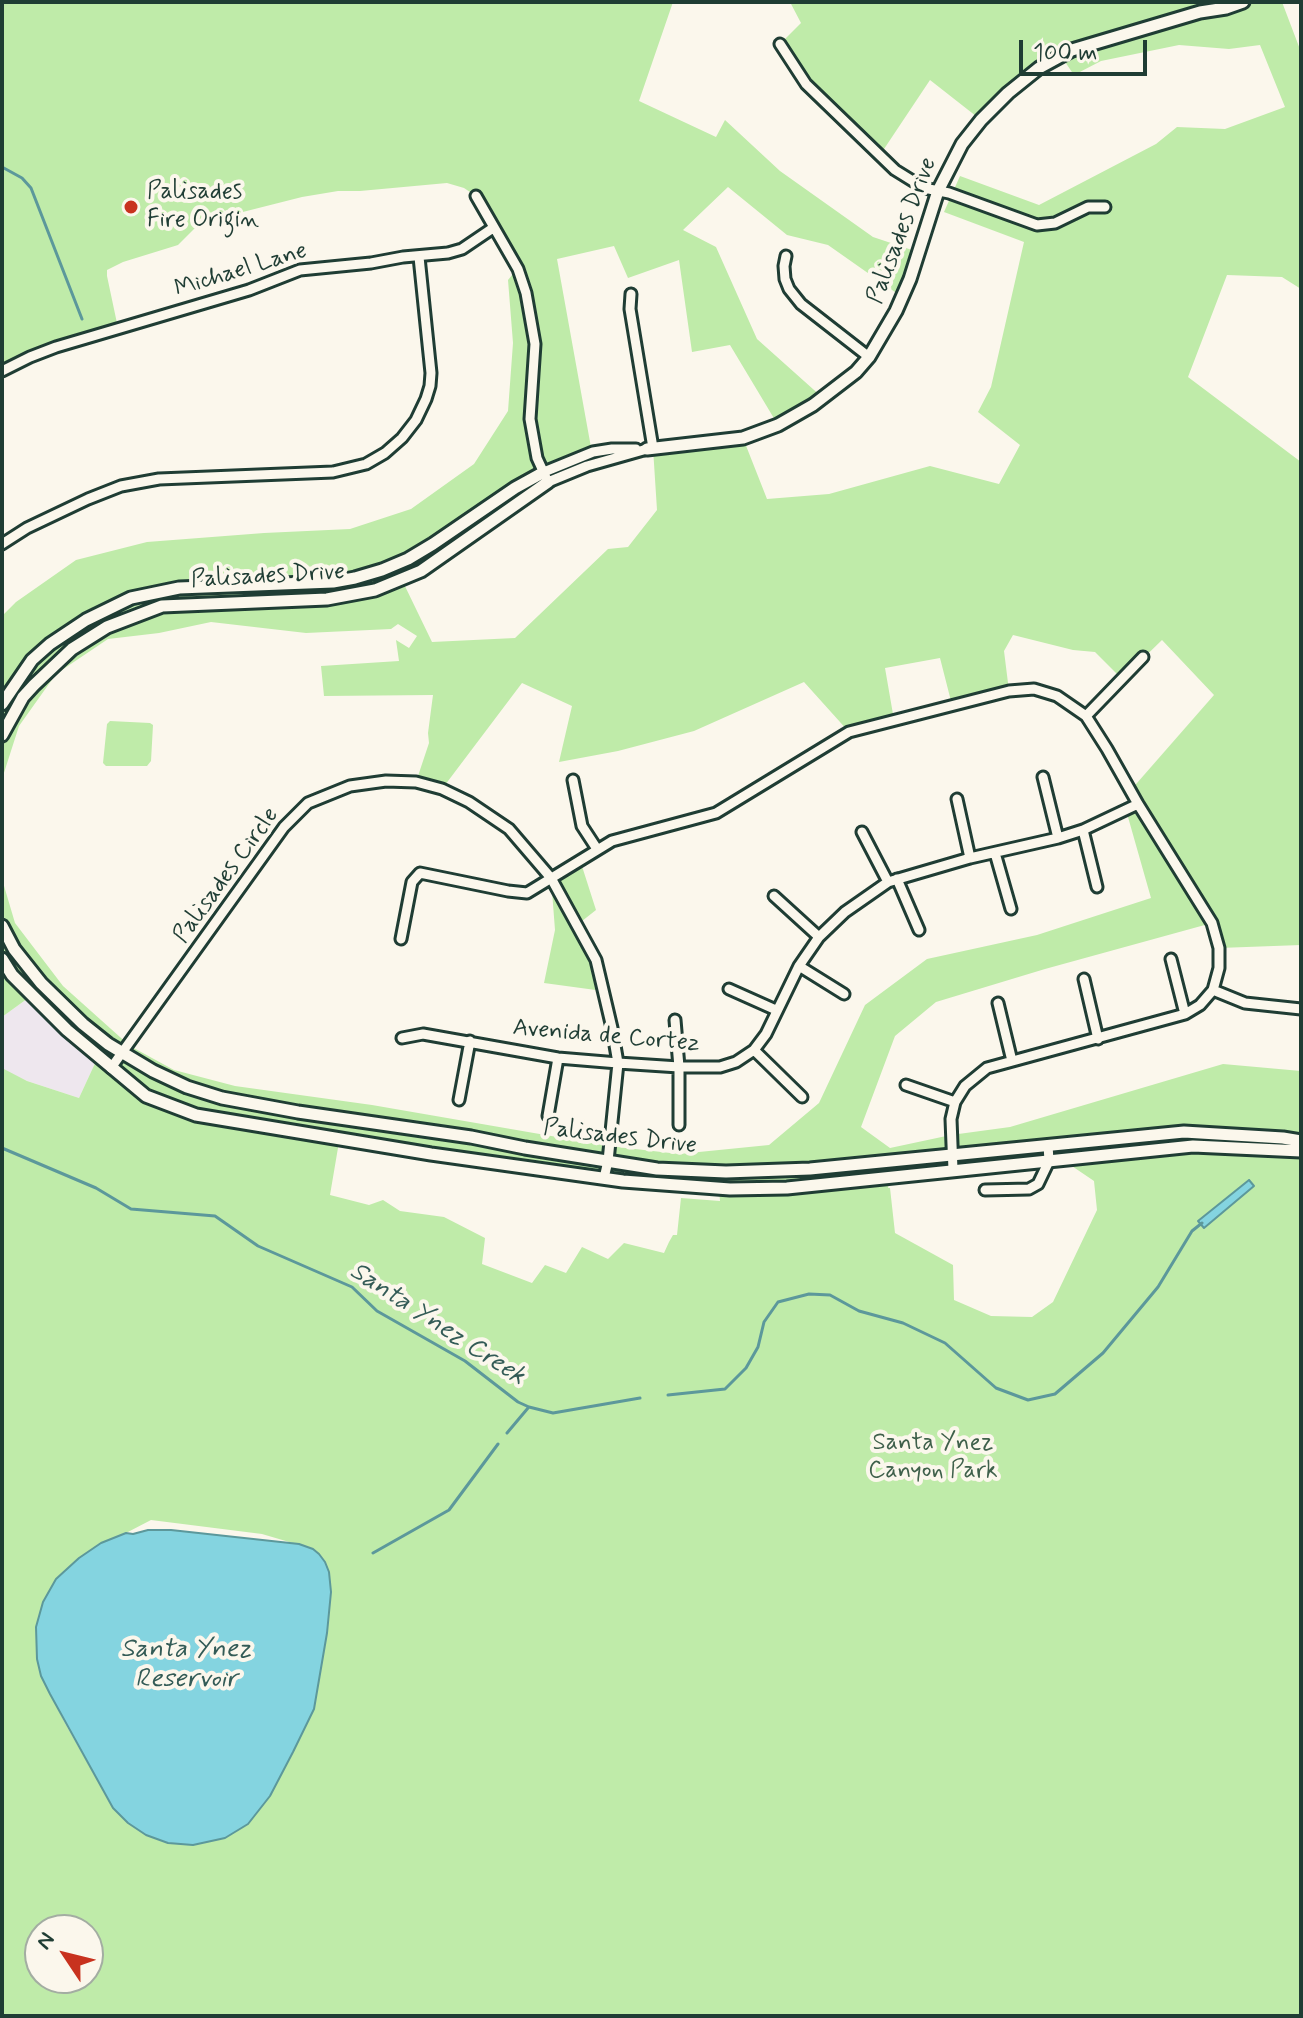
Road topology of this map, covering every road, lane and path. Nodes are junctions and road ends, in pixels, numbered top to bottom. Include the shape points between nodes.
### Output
1 (1243, 2) edge
2 (780, 44) dead end
3 (938, 191) junction
4 (476, 196) dead end
5 (1105, 207) dead end
6 (493, 228) junction
7 (786, 256) dead end
8 (419, 257) junction
9 (631, 294) dead end
10 (869, 357) junction
11 (2, 371) edge
12 (650, 448) junction
13 (546, 477) junction
14 (2, 544) edge
15 (1143, 657) dead end
16 (2, 704) edge
17 (1086, 716) junction
18 (2, 735) edge
19 (1043, 777) dead end
20 (573, 780) dead end
21 (957, 799) dead end
22 (1138, 804) junction
23 (1083, 830) junction
24 (862, 832) dead end
25 (1058, 838) junction
26 (597, 849) junction
27 (995, 853) junction
28 (970, 858) junction
29 (551, 878) junction
30 (892, 880) junction
31 (1097, 887) dead end
32 (774, 896) dead end
33 (1011, 909) dead end
34 (2, 927) edge
35 (919, 930) dead end
36 (819, 937) junction
37 (401, 939) dead end
38 (2, 959) edge
39 (1171, 959) dead end
40 (799, 966) junction
41 (1084, 979) dead end
42 (729, 989) dead end
43 (1213, 990) junction
44 (844, 994) dead end
45 (998, 1003) dead end
46 (1301, 1009) edge
47 (776, 1010) junction
48 (1185, 1014) junction
49 (675, 1020) dead end
50 (402, 1038) dead end
51 (1098, 1039) junction
52 (470, 1041) junction
53 (754, 1050) junction
54 (123, 1053) junction
55 (558, 1058) junction
56 (1012, 1061) junction
57 (618, 1063) junction
58 (679, 1067) junction
59 (111, 1068) junction
60 (906, 1085) dead end
61 (802, 1097) dead end
62 (459, 1100) dead end
63 (955, 1102) junction
64 (548, 1116) dead end
65 (679, 1125) dead end
66 (1301, 1141) edge
67 (1048, 1145) junction
68 (1301, 1151) edge
69 (952, 1154) junction
70 (608, 1161) junction
71 (1049, 1161) junction
72 (953, 1170) junction
73 (726, 1172) junction
74 (604, 1178) junction
75 (726, 1189) junction
76 (985, 1190) dead end

1 - 3 street, Palisades Drive via 1072,50 1039,68 981,120
2 - 3 street via 806,84 895,170
3 - 5 street via 1037,225 1055,223 1088,207
3 - 10 street, Palisades Drive via 910,279
4 - 6 street
6 - 8 street, Michael Lane via 462,249
6 - 13 street via 518,269 533,321 530,419
7 - 10 street via 785,279 801,304
8 - 11 street, Michael Lane via 300,270 56,347
8 - 14 street via 430,386 416,420 385,453 333,472 159,479 121,486
9 - 12 street
10 - 12 street, Palisades Drive via 834,390 778,425 743,438
12 - 13 street, Palisades Drive via 593,452
13 - 16 street, Palisades Drive via 515,488 408,559 355,578 179,588 131,598 50,644 32,660
13 - 18 street, Palisades Drive via 421,571 375,590 327,599 162,606 107,627 72,649 34,685
15 - 17 street
17 - 22 street
17 - 26 street via 1057,696 1034,689 849,732 716,813
19 - 25 street
20 - 26 street via 582,826
21 - 28 street
22 - 23 street
22 - 43 street via 1212,923 1219,948
23 - 25 street
23 - 31 street
24 - 30 street
25 - 27 street
26 - 29 street
27 - 28 street
27 - 33 street
28 - 30 street
29 - 37 street via 527,893 420,873 412,882
29 - 54 street, Palisades Circle via 509,829 442,789 386,781 350,786 308,803 284,827
29 - 57 street, Palisades Circle via 596,960
30 - 35 street
30 - 36 street
32 - 36 street
34 - 54 street, Palisades Drive via 41,983
36 - 40 street
38 - 59 street, Palisades Drive via 12,975
39 - 48 street
40 - 44 street
40 - 47 street
41 - 51 street
42 - 47 street
43 - 46 street via 1245,1003
43 - 48 street
45 - 56 street
47 - 53 street
48 - 51 street
49 - 58 street
50 - 52 street, Avenida de Cortez via 423,1034
51 - 56 street
52 - 55 street, Avenida de Cortez
52 - 62 street
53 - 58 street, Avenida de Cortez via 720,1067
53 - 61 street
54 - 59 street, Palisades Circle
54 - 70 street, Palisades Drive via 187,1087 222,1098
55 - 57 street, Avenida de Cortez
55 - 64 street
56 - 63 street via 987,1068
57 - 58 street, Avenida de Cortez
57 - 70 street, Palisades Circle
58 - 65 street
59 - 74 street, Palisades Drive via 146,1096 196,1115
60 - 63 street
63 - 69 street
66 - 67 street, Palisades Drive via 1184,1132
67 - 69 street, Palisades Drive
67 - 71 street
68 - 71 street, Palisades Drive via 1193,1146
69 - 72 street
69 - 73 street, Palisades Drive
70 - 73 street, Palisades Drive
70 - 74 street, Palisades Circle
71 - 72 street, Palisades Drive
71 - 76 street via 1038,1184 1029,1189
72 - 75 street, Palisades Drive via 787,1188
73 - 75 street
74 - 75 street, Palisades Drive

